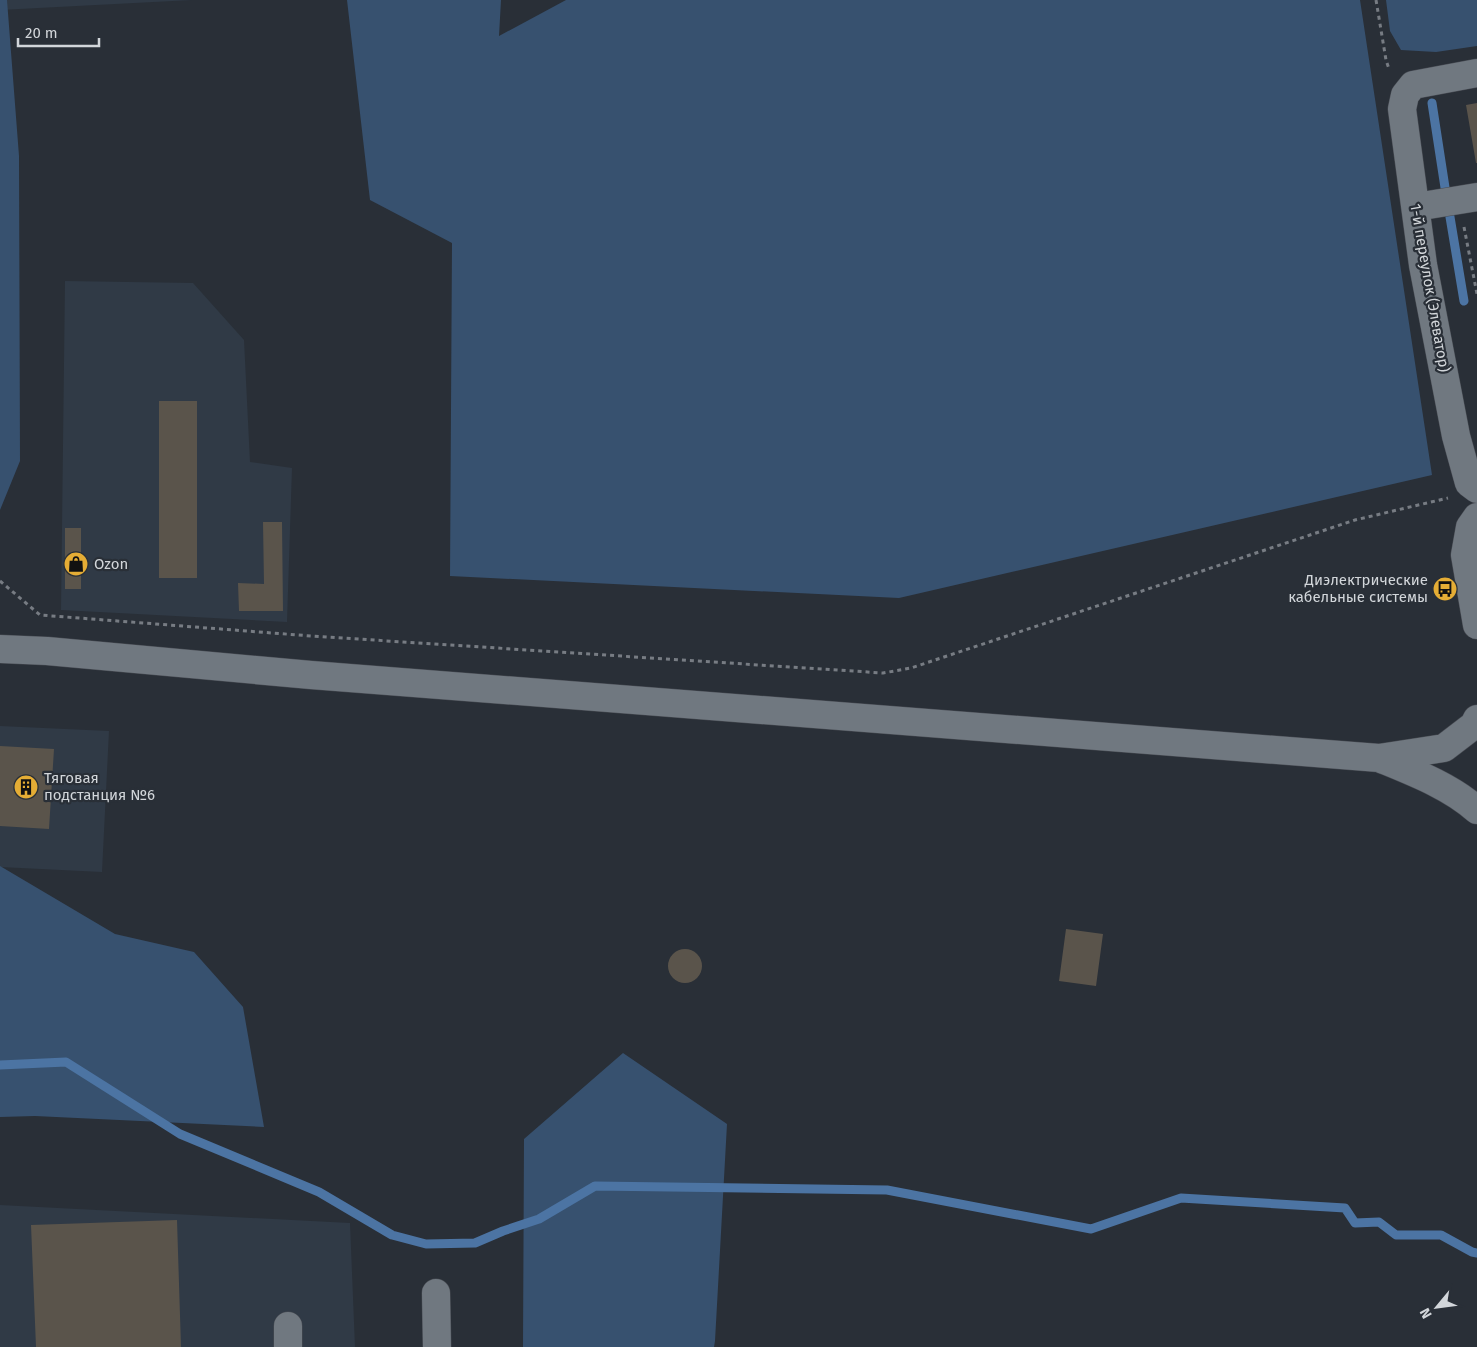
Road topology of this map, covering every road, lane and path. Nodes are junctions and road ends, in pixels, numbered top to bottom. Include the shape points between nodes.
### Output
1 (1376, 0) edge
2 (1477, 73) edge
3 (1409, 90) junction
4 (1468, 198) edge
5 (1416, 207) junction
6 (1477, 294) edge
7 (1465, 493) edge
8 (1477, 518) edge
9 (0, 581) edge
10 (1477, 625) edge
11 (0, 649) edge
12 (1477, 719) edge
13 (1379, 758) junction
14 (1477, 810) edge
15 (436, 1293) dead end
16 (437, 1347) edge

1 - 3 path via 1392,78
2 - 3 street
3 - 5 street, 1-й переулок (Элеватор) via 1402,108
4 - 5 street
4 - 6 path
5 - 7 street, 1-й переулок (Элеватор) via 1423,265 1456,436 1470,483
7 - 9 path via 1355,520 911,668 883,673 40,615
8 - 10 street via 1470,527 1465,555
11 - 13 street
12 - 13 street via 1474,725 1444,748
13 - 14 street via 1419,775 1466,800
15 - 16 street

